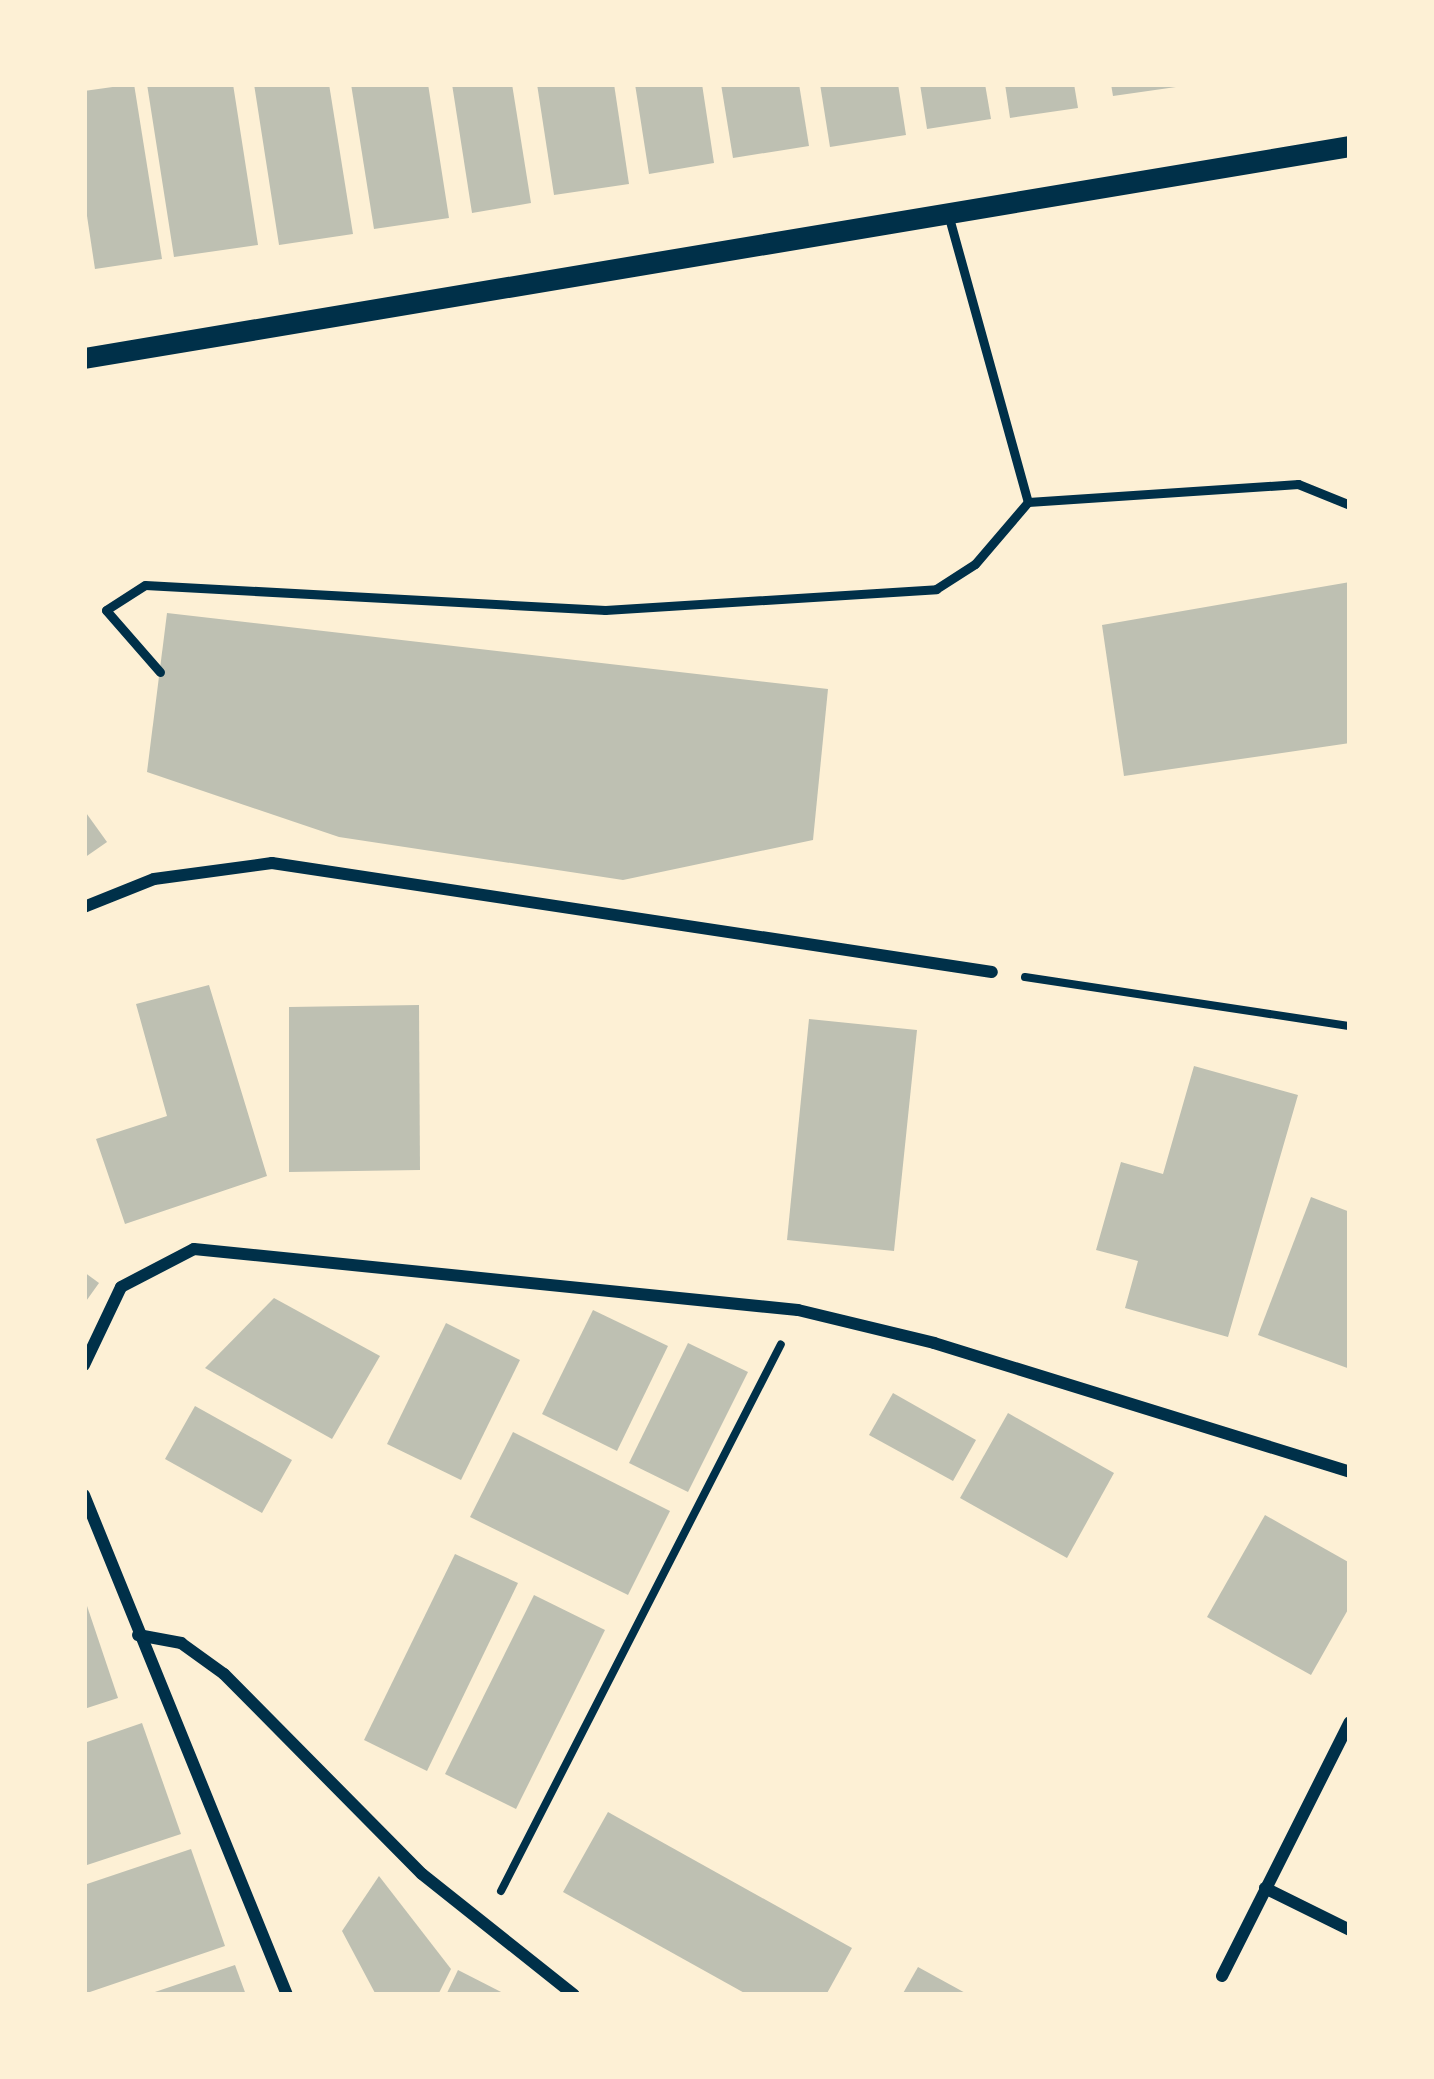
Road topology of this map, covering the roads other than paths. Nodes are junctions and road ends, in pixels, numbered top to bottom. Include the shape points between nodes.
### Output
1 (1350, 146) edge
2 (948, 214) junction
3 (84, 358) edge
4 (1028, 502) junction
5 (1350, 505) edge
6 (160, 672) dead end
7 (84, 907) edge
8 (992, 972) road end
9 (84, 1365) edge
10 (1350, 1472) edge
11 (84, 1495) edge
12 (138, 1636) junction
13 (1350, 1722) edge
14 (1265, 1888) junction
15 (1350, 1930) edge
16 (1222, 1976) dead end
17 (287, 1995) edge
18 (574, 1995) edge

1 - 2 street
2 - 3 street
2 - 4 lane
4 - 5 lane via 1298,484
4 - 6 lane via 975,564 936,589 605,610 145,585 106,610
7 - 8 street via 154,879 272,863
9 - 10 street via 121,1287 194,1250 798,1310 934,1343
11 - 12 street
12 - 17 street
12 - 18 street via 181,1642 224,1674 482,1928
13 - 14 street
14 - 15 street
14 - 16 street

